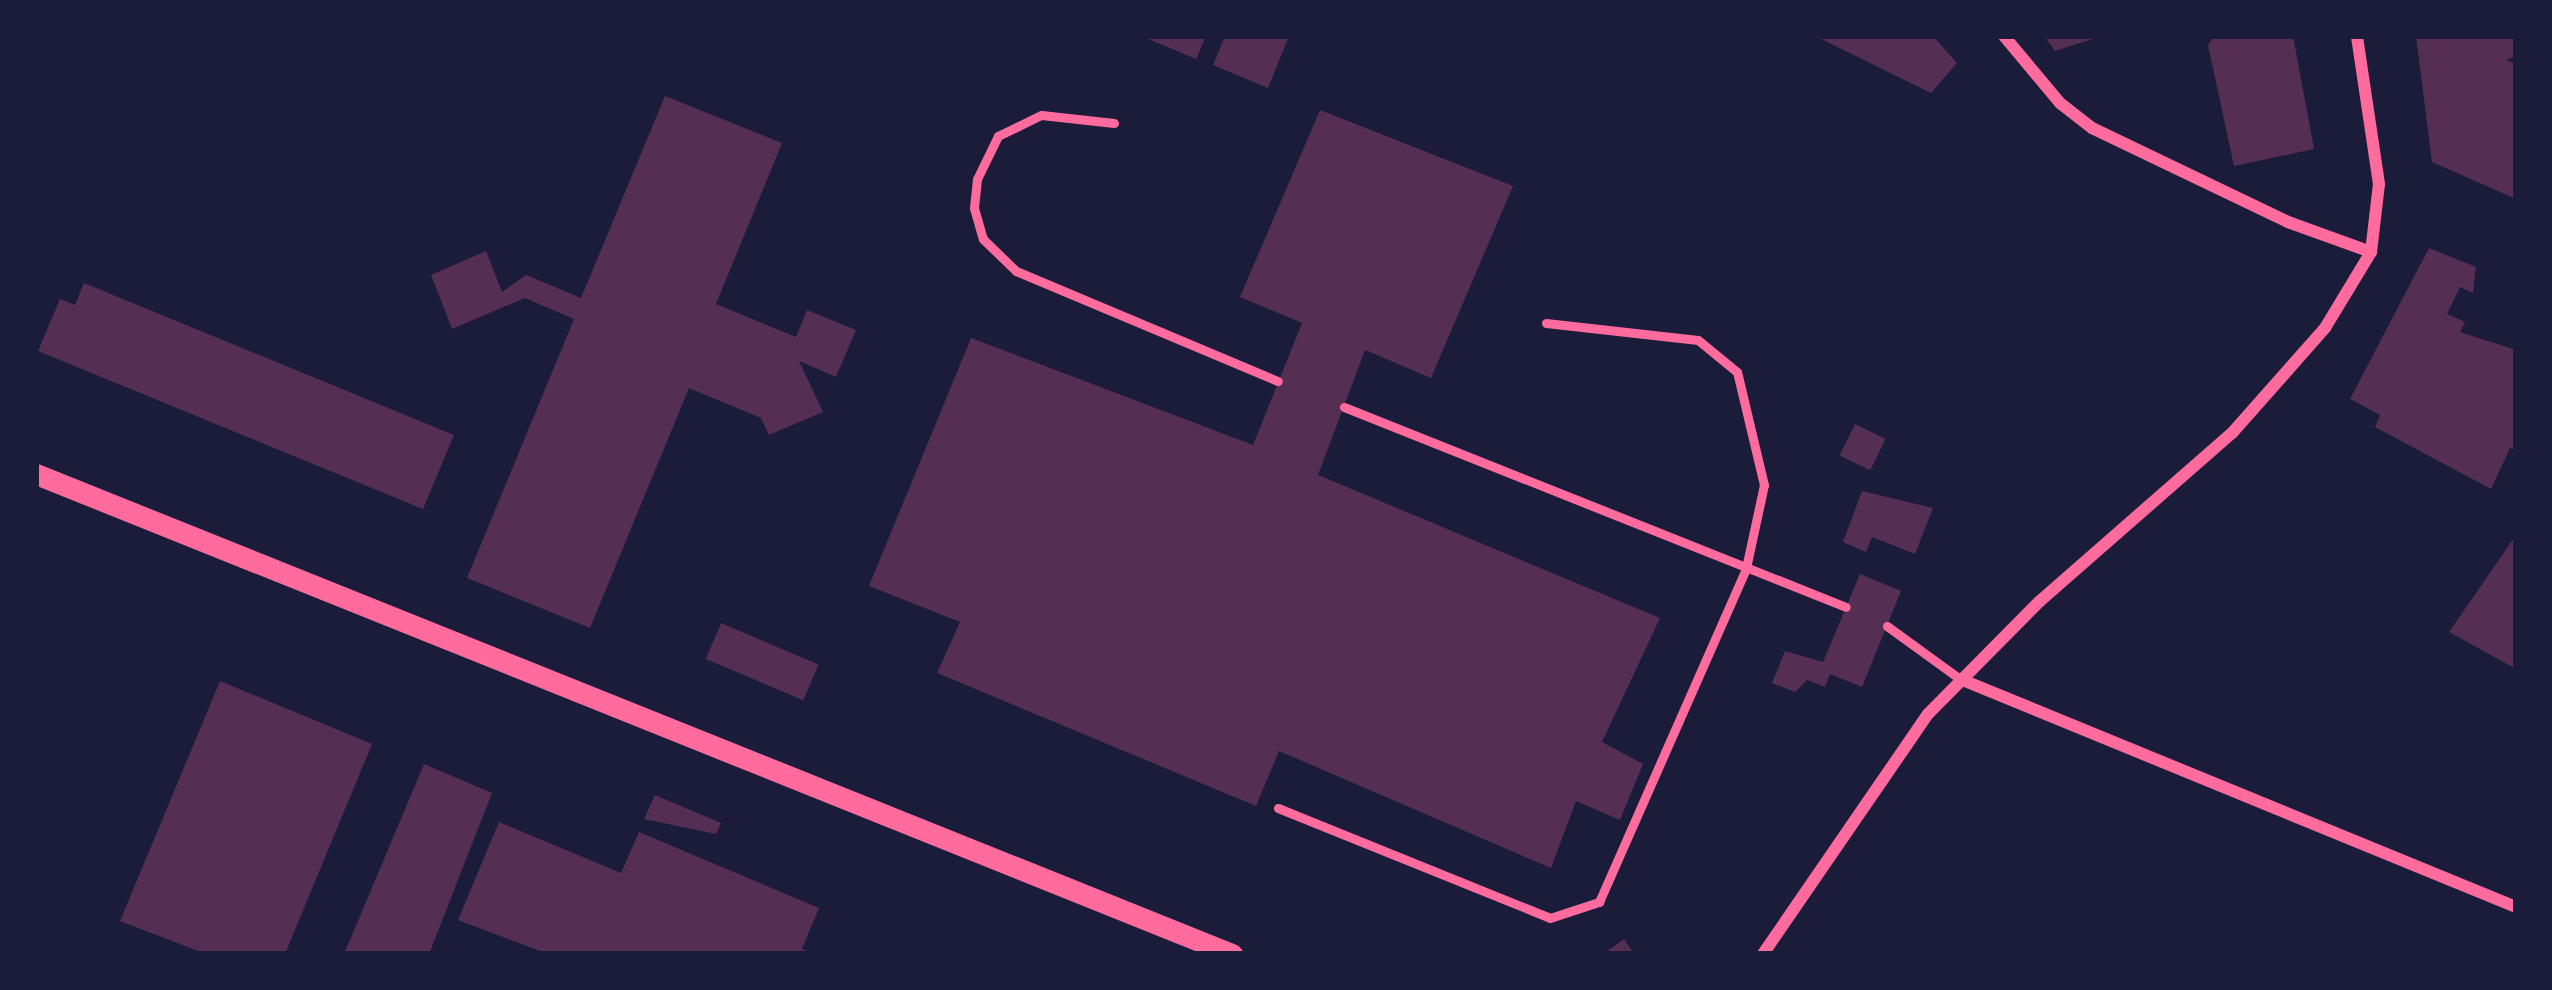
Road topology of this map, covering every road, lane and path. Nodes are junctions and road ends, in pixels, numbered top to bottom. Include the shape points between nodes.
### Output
1 (2004, 36) edge
2 (2357, 36) edge
3 (1114, 123) dead end
4 (2371, 251) junction
5 (1546, 323) dead end
6 (1279, 381) dead end
7 (1344, 407) dead end
8 (36, 474) edge
9 (1746, 568) junction
10 (1846, 607) dead end
11 (1887, 626) dead end
12 (1960, 679) junction
13 (1278, 808) dead end
14 (2516, 907) edge
15 (1232, 954) edge
16 (1763, 954) edge

1 - 4 street via 2092,128 2288,222
2 - 4 street via 2379,184
3 - 6 lane via 1041,115 998,136 977,179 982,239 1016,271
4 - 12 street via 2326,328 2233,432
5 - 9 lane via 1698,340 1737,372 1764,484
7 - 9 lane
8 - 15 street
9 - 10 lane
9 - 13 lane via 1627,848 1599,902 1581,914 1550,918
11 - 12 lane
12 - 14 street
12 - 16 street

